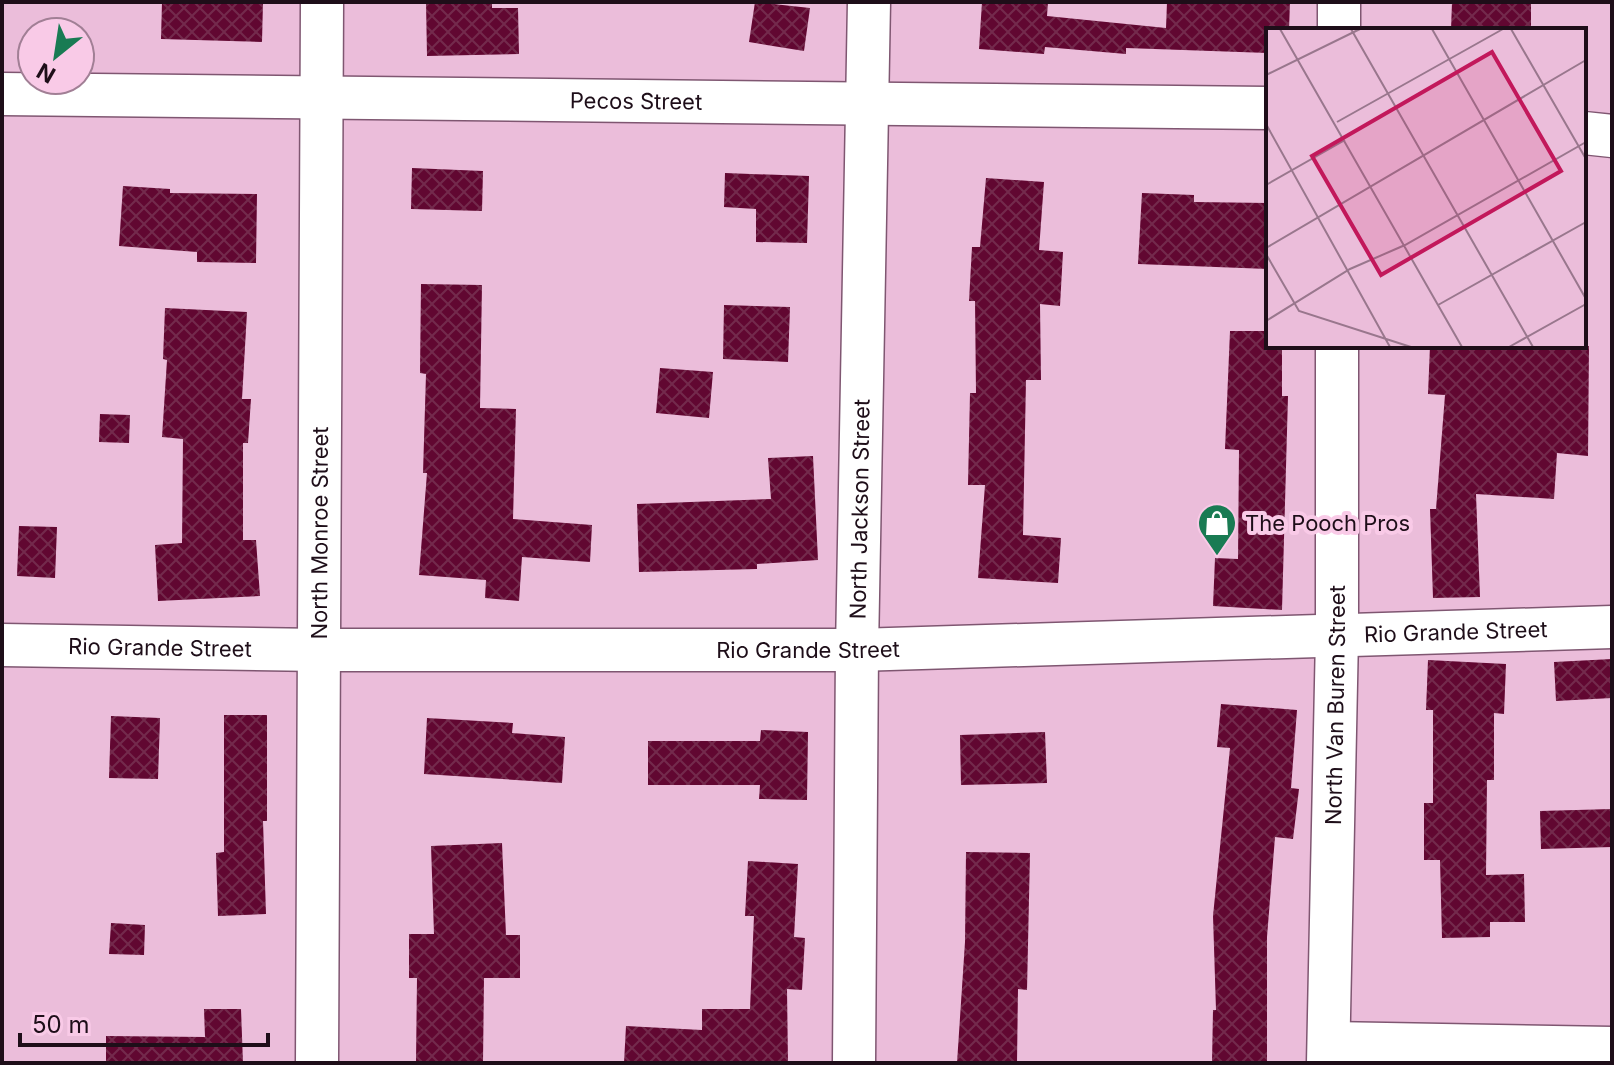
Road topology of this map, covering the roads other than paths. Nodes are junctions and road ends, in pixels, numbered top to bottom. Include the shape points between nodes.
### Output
1 (322, 2) edge
2 (869, 2) edge
3 (1339, 2) edge
4 (1339, 28) edge
5 (2, 94) edge
6 (321, 98) junction
7 (865, 104) junction
8 (1266, 108) edge
9 (1586, 133) edge
10 (1612, 136) edge
11 (1337, 348) edge
12 (1612, 627) edge
13 (1337, 636) junction
14 (2, 645) edge
15 (320, 650) junction
16 (857, 650) junction
17 (1612, 1048) edge
18 (1329, 1053) edge
19 (317, 1063) edge
20 (854, 1063) edge

1 - 6 street, North Monroe Street
2 - 7 street, North Jackson Street
3 - 4 street
5 - 6 street, Pecos Street
6 - 7 street, Pecos Street
6 - 15 street, North Monroe Street
7 - 8 street, Pecos Street
7 - 16 street, North Jackson Street
9 - 10 street
11 - 13 street, North Van Buren Street
12 - 13 street, Rio Grande Street
13 - 16 street, Rio Grande Street
13 - 18 street, North Van Buren Street
14 - 15 street, Rio Grande Street
15 - 16 street, Rio Grande Street
15 - 19 street, North Monroe Street
16 - 20 street, North Jackson Street
17 - 18 street

